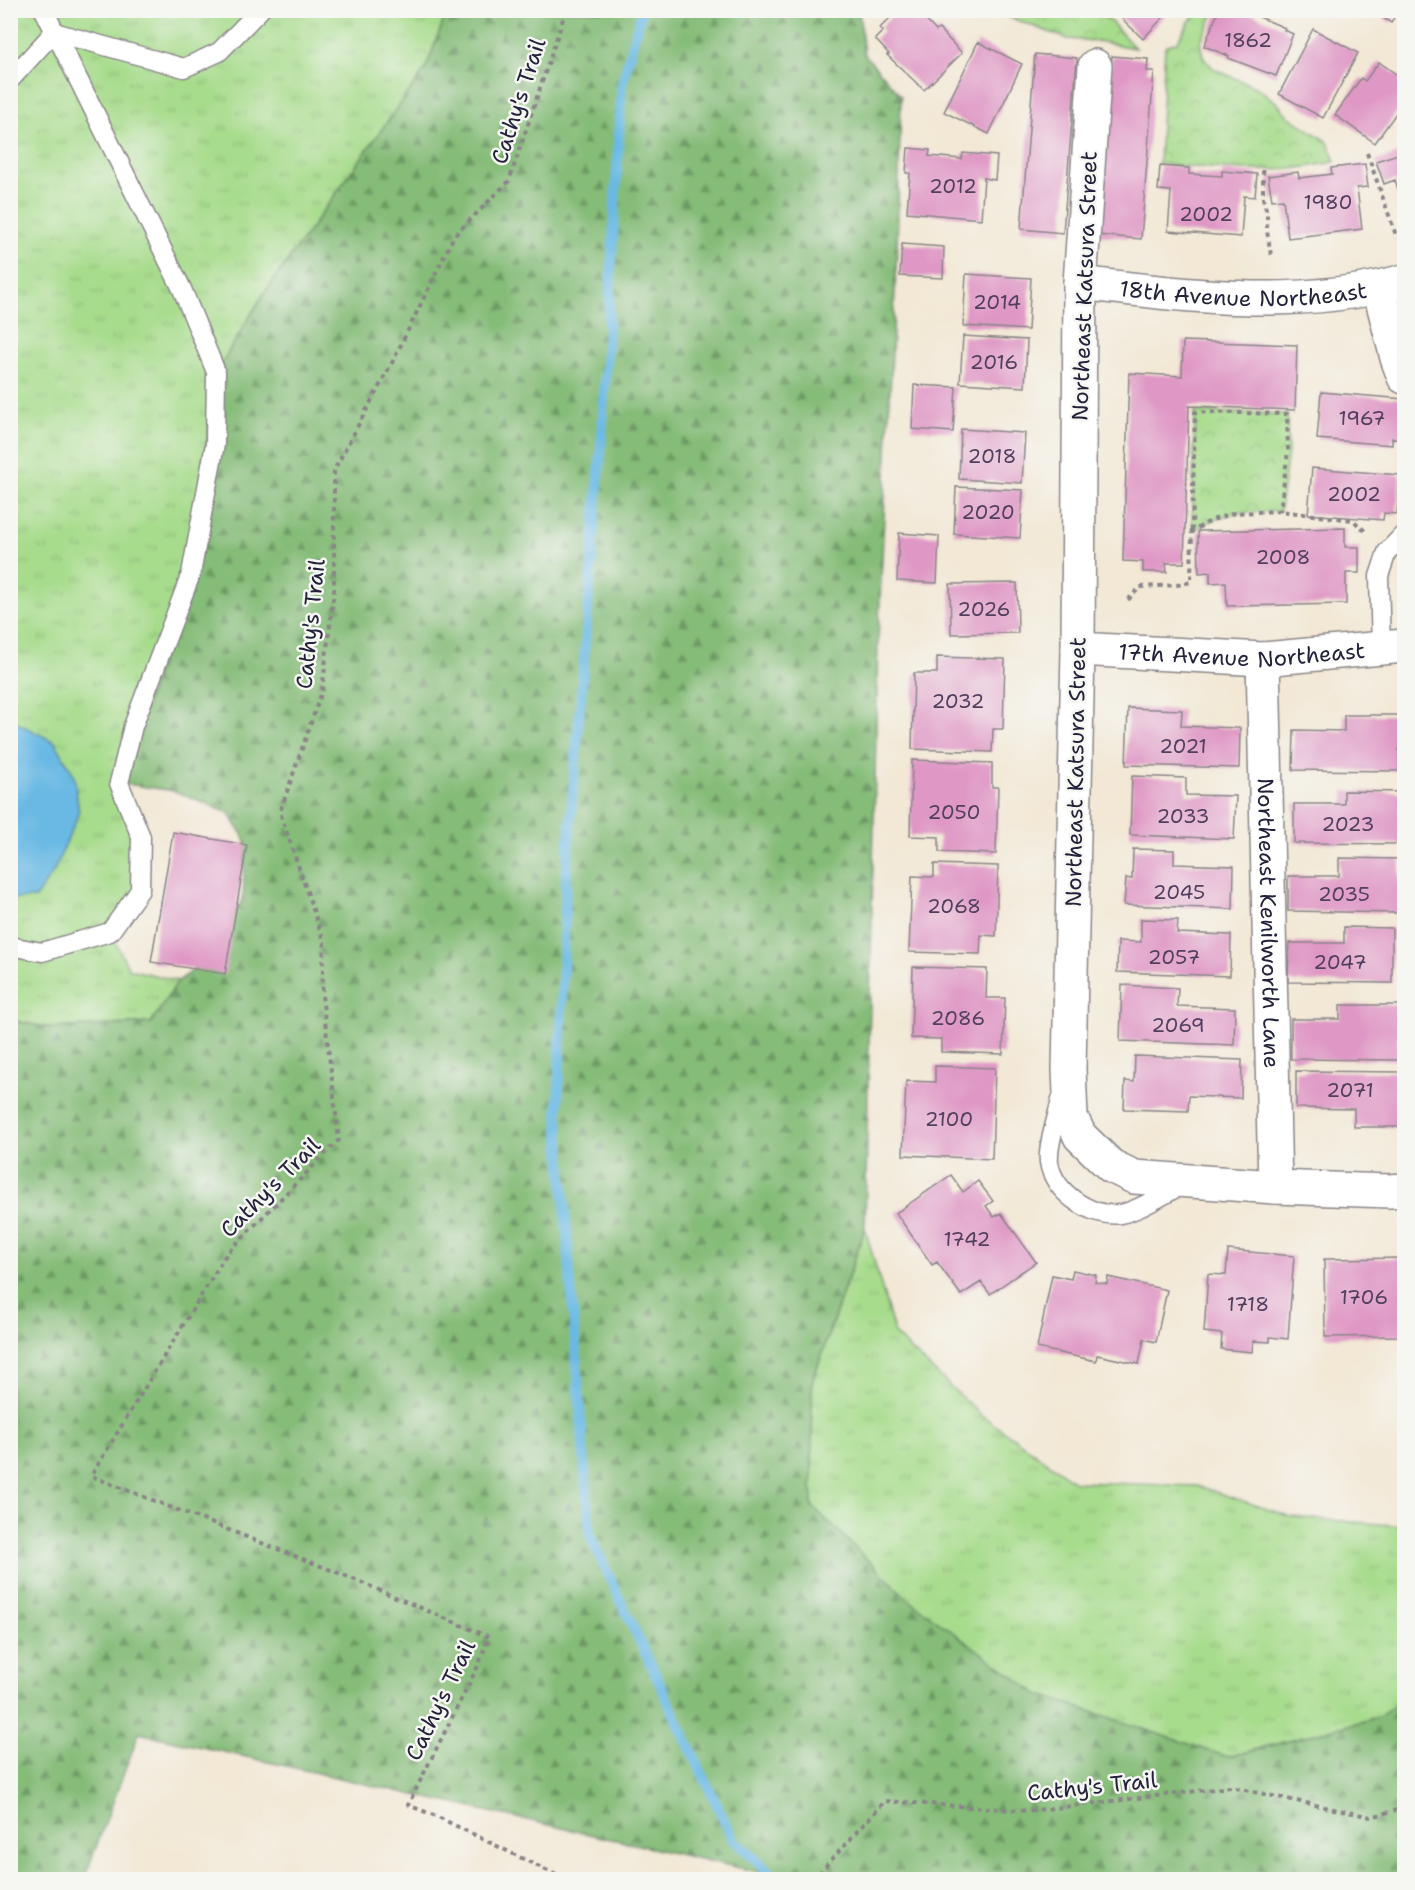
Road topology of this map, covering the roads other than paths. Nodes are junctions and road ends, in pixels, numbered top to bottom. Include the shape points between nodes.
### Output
1 (44, 10) edge
2 (260, 10) edge
3 (54, 32) junction
4 (1095, 66) dead end
5 (10, 80) edge
6 (1080, 283) junction
7 (1392, 285) edge
8 (1404, 377) edge
9 (1404, 534) edge
10 (1393, 647) edge
11 (1078, 649) junction
12 (1263, 659) junction
13 (10, 946) edge
14 (1069, 1069) junction
15 (1190, 1181) junction
16 (1275, 1186) junction
17 (1404, 1190) edge

1 - 3 lane
2 - 3 lane via 219,52 184,68
3 - 5 lane
3 - 13 lane via 182,288 216,372 215,444 191,574 133,726 119,783 141,837 140,890 110,932 42,952
4 - 6 street, Northeast Katsura Street
6 - 7 street, 18th Avenue Northeast via 1259,299 1337,294
6 - 11 street, Northeast Katsura Street
7 - 8 street via 1397,358
9 - 10 lane via 1387,552 1379,576
10 - 12 street, 17th Avenue Northeast
11 - 12 street, 17th Avenue Northeast
11 - 14 street, Northeast Katsura Street
12 - 16 street, Northeast Kenilworth Lane
14 - 15 street, Northeast Katsura Street via 1071,1117 1080,1136 1094,1151 1111,1166 1134,1177
14 - 15 lane via 1049,1161 1054,1180 1071,1199 1095,1211 1120,1214
15 - 16 street, Northeast Katsura Street
16 - 17 street, Northeast Katsura Street

